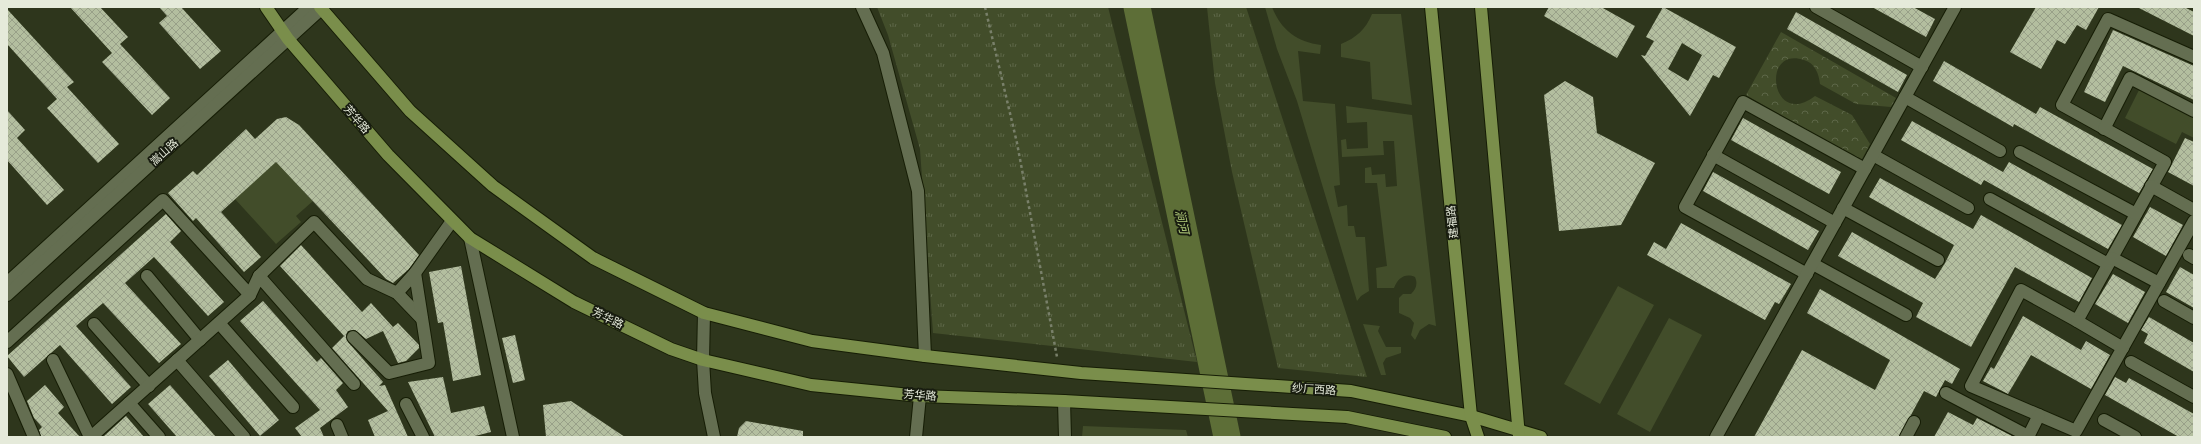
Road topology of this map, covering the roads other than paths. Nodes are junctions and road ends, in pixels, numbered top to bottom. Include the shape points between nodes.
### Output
1 (266, 7) edge
2 (862, 7) edge
3 (1431, 7) edge
4 (1482, 7) edge
5 (1816, 7) edge
6 (316, 8) edge
7 (1951, 8) edge
8 (285, 35) junction
9 (2194, 57) edge
10 (1922, 67) junction
11 (1905, 97) junction
12 (2194, 111) edge
13 (2104, 129) junction
14 (2000, 151) dead end
15 (2020, 152) dead end
16 (1873, 155) junction
17 (1713, 156) junction
18 (1865, 169) junction
19 (2151, 186) junction
20 (1990, 199) dead end
21 (1844, 208) junction
22 (1968, 208) dead end
23 (2194, 210) edge
24 (2136, 214) junction
25 (452, 221) junction
26 (2194, 221) edge
27 (1835, 223) junction
28 (470, 238) junction
29 (1938, 260) dead end
30 (2110, 261) junction
31 (1810, 269) junction
32 (415, 273) junction
33 (147, 276) dead end
34 (259, 276) junction
35 (7, 283) edge
36 (2159, 283) junction
37 (397, 293) junction
38 (7, 295) edge
39 (250, 295) junction
40 (2164, 301) dead end
41 (704, 313) junction
42 (1906, 315) dead end
43 (2194, 318) edge
44 (422, 319) junction
45 (2077, 321) junction
46 (219, 323) junction
47 (94, 324) dead end
48 (353, 337) dead end
49 (200, 340) junction
50 (7, 342) edge
51 (2123, 348) junction
52 (925, 356) junction
53 (53, 360) dead end
54 (177, 360) junction
55 (703, 360) junction
56 (2131, 362) dead end
57 (7, 374) edge
58 (354, 384) dead end
59 (149, 386) junction
60 (1946, 393) dead end
61 (920, 396) junction
62 (2194, 397) edge
63 (1064, 401) junction
64 (129, 403) junction
65 (406, 404) dead end
66 (293, 407) dead end
67 (1472, 416) junction
68 (2039, 416) junction
69 (2104, 420) dead end
70 (1914, 422) dead end
71 (337, 425) dead end
72 (1519, 433) edge
73 (34, 437) edge
74 (90, 437) edge
75 (159, 437) edge
76 (244, 437) edge
77 (342, 437) edge
78 (424, 437) edge
79 (513, 437) edge
80 (714, 437) edge
81 (916, 437) edge
82 (1065, 437) edge
83 (1445, 437) edge
84 (1478, 437) edge
85 (1541, 437) edge
86 (1716, 437) edge
87 (1906, 437) edge
88 (2028, 437) edge
89 (2135, 437) edge

1 - 8 main road, 芳华路
2 - 52 street via 883,53 918,191
3 - 67 main road, 建福路
4 - 72 main road
5 - 10 street
6 - 8 street, 嵩山路
6 - 41 main road via 410,111 493,186 593,258
7 - 10 street
8 - 25 main road, 芳华路 via 388,155
8 - 35 street, 嵩山路
8 - 38 street, 嵩山路
9 - 13 street via 2108,19 2062,105
10 - 11 street
11 - 14 street
11 - 16 street
12 - 13 street via 2130,78
13 - 19 street via 2165,162
15 - 24 street
16 - 18 street
16 - 22 street
17 - 18 street via 1743,102
17 - 27 street
17 - 31 street via 1684,207
18 - 21 street
19 - 23 street
19 - 24 street
20 - 30 street
21 - 27 street
21 - 29 street
24 - 30 street
25 - 28 main road, 芳华路
25 - 32 street
26 - 36 street
27 - 31 street
28 - 55 main road, 芳华路 via 574,302 671,349
28 - 79 street
30 - 36 street
30 - 45 street
31 - 42 street
31 - 86 street
32 - 37 street
32 - 44 street
33 - 49 street
34 - 37 street via 314,222 367,279
34 - 39 street
34 - 58 street
36 - 51 street
37 - 44 street
39 - 46 street
39 - 50 street via 163,200
40 - 43 street
41 - 52 main road via 812,341
41 - 55 street
44 - 48 street via 429,363 389,373
45 - 51 street
45 - 68 street via 2021,290 1971,386
46 - 49 street
46 - 66 street
47 - 59 street
49 - 54 street
51 - 68 street via 2076,431
52 - 67 main road, 纱厂西路 via 1081,373 1351,391
53 - 74 street
54 - 59 street
54 - 76 street
55 - 61 main road, 芳华路 via 811,385
55 - 80 street via 705,393
56 - 62 street
57 - 73 street
59 - 64 street
60 - 88 street
61 - 63 main road, 芳华路
61 - 81 street
63 - 82 street
63 - 83 main road via 1347,417
64 - 74 street
64 - 75 street
65 - 78 street
67 - 72 main road, 纱厂西路
67 - 84 main road, 建福路
68 - 88 street
69 - 89 street
70 - 87 street
71 - 77 street
72 - 85 main road, 纱厂西路

